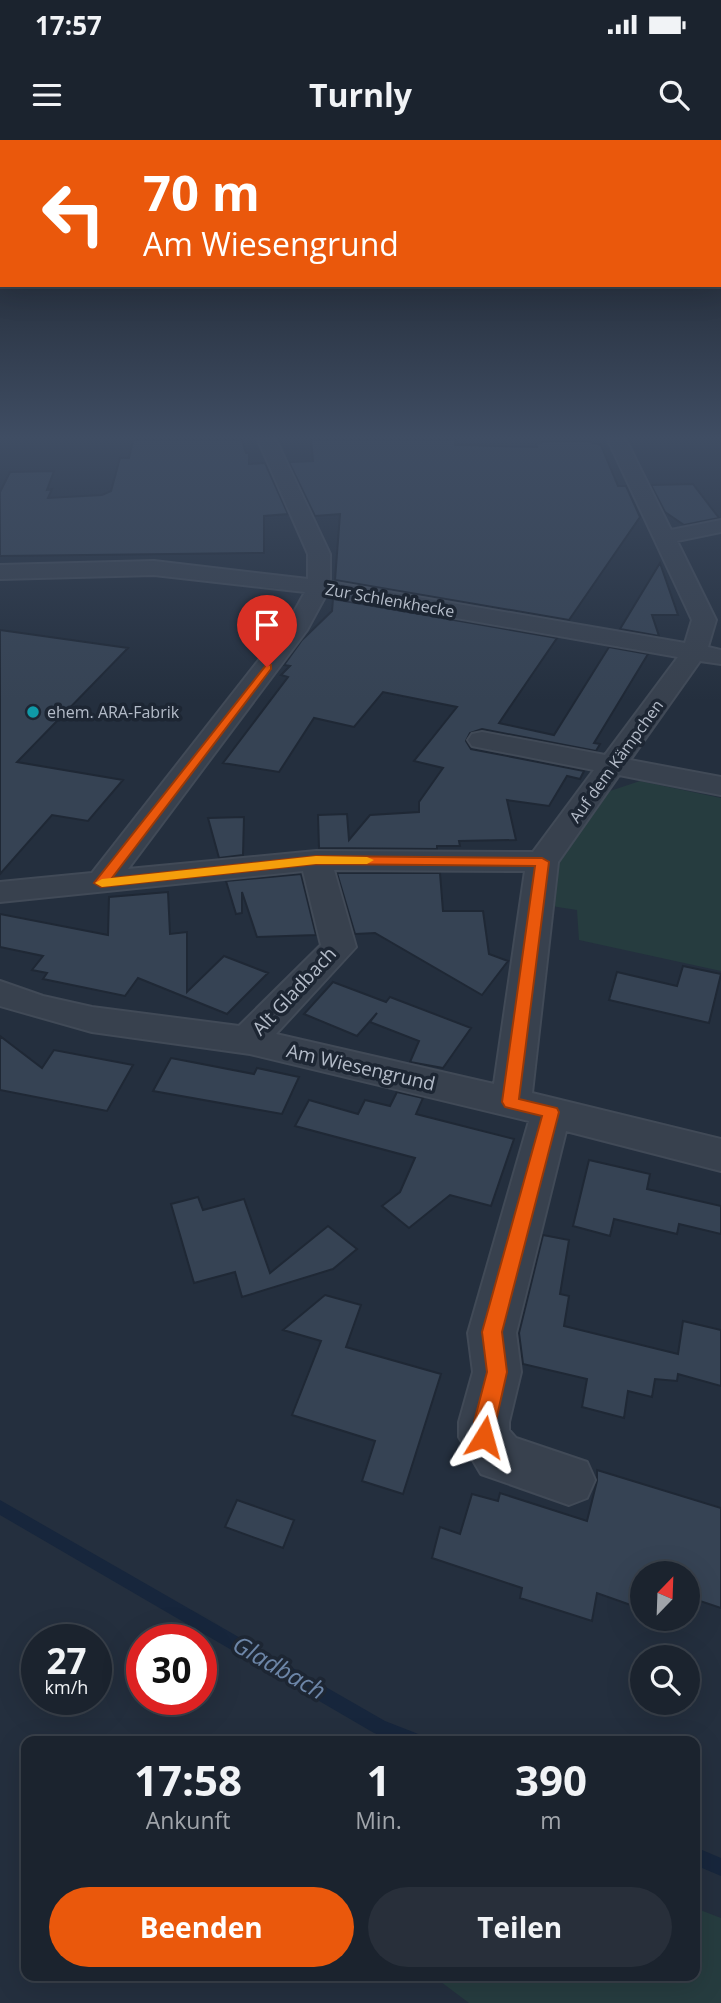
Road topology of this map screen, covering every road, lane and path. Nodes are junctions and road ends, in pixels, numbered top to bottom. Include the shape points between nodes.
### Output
1 (305, 527) edge
2 (661, 527) edge
3 (716, 527) edge
4 (667, 537) junction
5 (0, 572) edge
6 (319, 578) junction
7 (694, 652) junction
8 (721, 657) edge
9 (482, 740) dead end
10 (615, 764) junction
11 (721, 786) edge
12 (316, 860) junction
13 (542, 862) junction
14 (101, 883) junction
15 (0, 892) edge
16 (0, 993) edge
17 (247, 1041) junction
18 (531, 1107) junction
19 (721, 1155) edge
20 (569, 1480) dead end

1 - 6 street via 319,554
2 - 4 street, Auf dem Kämpchen
3 - 4 street
4 - 7 street, Auf dem Kämpchen via 704,620
5 - 6 street, Zur Schlenkhecke via 154,568
6 - 7 street, Zur Schlenkhecke
6 - 14 street via 299,625
7 - 8 street, Zur Schlenkhecke
7 - 10 street, Auf dem Kämpchen
9 - 10 street
10 - 11 street
10 - 13 street, Auf dem Kämpchen
12 - 13 street
12 - 14 street
12 - 17 street, Alt Gladbach via 339,947
13 - 18 street, Auf dem Kämpchen
14 - 15 street
16 - 17 street, Am Wiesengrund via 25,1005 99,1022
17 - 18 street, Am Wiesengrund
18 - 19 street, Am Wiesengrund
18 - 20 street, Auf dem Kämpchen via 492,1332 497,1372 484,1437 499,1457

